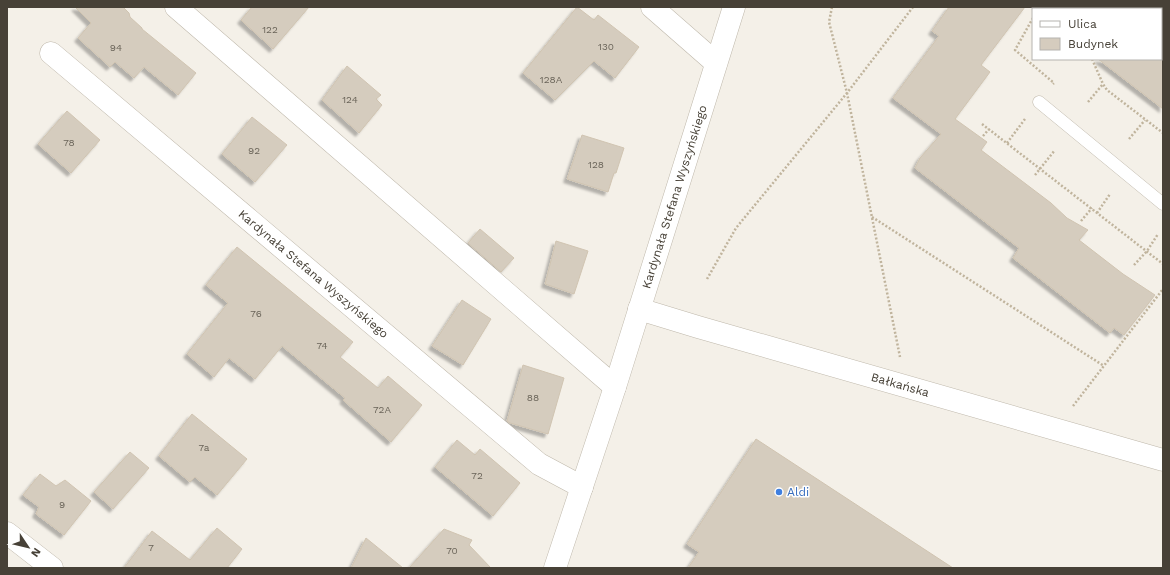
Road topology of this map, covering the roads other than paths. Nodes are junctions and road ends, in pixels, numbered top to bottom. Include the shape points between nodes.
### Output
1 (176, 7) edge
2 (652, 7) edge
3 (734, 7) edge
4 (51, 53) dead end
5 (716, 63) junction
6 (1039, 102) dead end
7 (1163, 204) edge
8 (639, 309) junction
9 (614, 387) junction
10 (1163, 460) edge
11 (582, 487) junction
12 (7, 533) edge
13 (52, 568) edge
14 (555, 568) edge

1 - 9 street
2 - 5 street
3 - 5 street, Kardynała Stefana Wyszyńskiego
4 - 11 street, Kardynała Stefana Wyszyńskiego via 539,464
5 - 8 street, Kardynała Stefana Wyszyńskiego
6 - 7 lane
8 - 9 street, Kardynała Stefana Wyszyńskiego
8 - 10 street, Bałkańska
9 - 11 street, Kardynała Stefana Wyszyńskiego
11 - 14 street, Kardynała Stefana Wyszyńskiego
12 - 13 street

